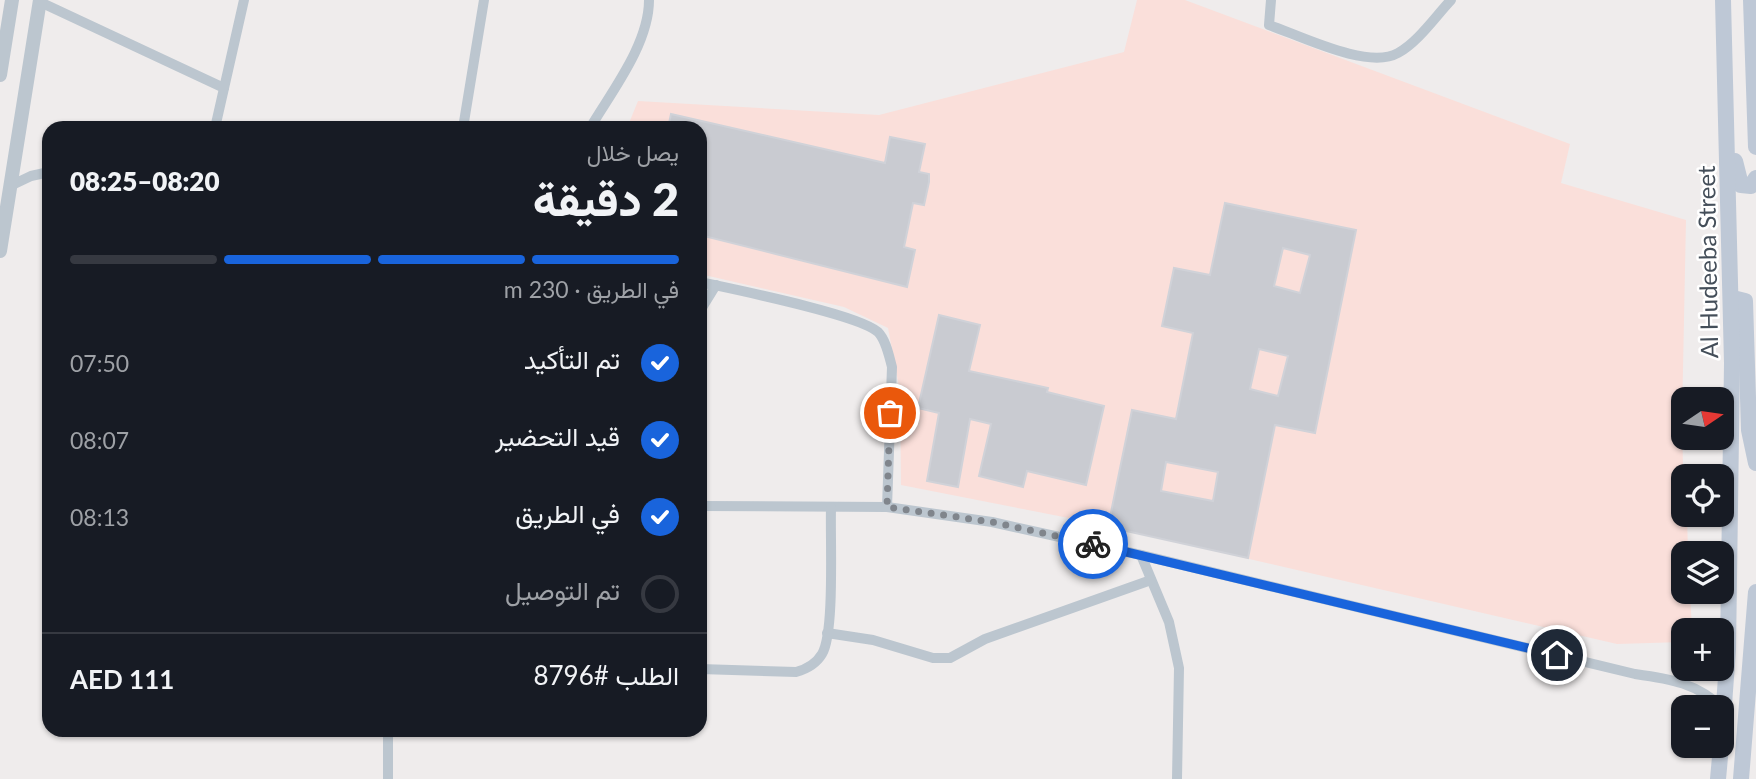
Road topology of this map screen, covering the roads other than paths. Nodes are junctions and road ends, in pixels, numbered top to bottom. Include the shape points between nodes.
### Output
1 (12, 0) edge
2 (244, 0) edge
3 (484, 0) edge
4 (649, 0) edge
5 (1271, 0) edge
6 (1451, 0) edge
7 (1723, 0) edge
8 (1751, 0) edge
9 (40, 1) edge
10 (1724, 51) junction
11 (1755, 64) edge
12 (0, 75) edge
13 (224, 88) junction
14 (217, 121) edge
15 (464, 121) edge
16 (594, 121) edge
17 (1756, 147) edge
18 (42, 174) edge
19 (1756, 178) edge
20 (10, 186) junction
21 (0, 251) edge
22 (707, 283) edge
23 (716, 285) junction
24 (707, 299) edge
25 (1731, 310) junction
26 (1756, 463) edge
27 (707, 506) edge
28 (887, 507) junction
29 (831, 508) junction
30 (1141, 555) junction
31 (1152, 580) junction
32 (1756, 592) edge
33 (1726, 618) edge
34 (827, 634) junction
35 (707, 669) edge
36 (1754, 675) edge
37 (1671, 679) edge
38 (1682, 681) edge
39 (1710, 695) edge
40 (388, 737) edge
41 (1720, 758) edge
42 (388, 779) edge
43 (1177, 779) edge
44 (1718, 779) edge
45 (1741, 779) edge

1 - 12 street
2 - 13 street
3 - 15 street
4 - 16 street via 640,39
5 - 6 street via 1269,25 1357,56 1379,59 1400,52
7 - 10 main road, Al Hudeeba Street
8 - 11 main road
9 - 13 street
9 - 20 street
10 - 19 main road via 1733,97 1736,172 1744,187
10 - 25 main road, Al Hudeeba Street
11 - 17 main road
13 - 14 street
18 - 20 street
20 - 21 street
22 - 23 street
23 - 24 street
23 - 28 street via 844,316 877,331 892,366
25 - 26 main road via 1737,299 1745,301 1749,430
25 - 33 main road, Al Hudeeba Street
27 - 29 street
28 - 29 street
28 - 30 street via 992,522
29 - 34 street
30 - 31 street
30 - 37 street via 1635,674
31 - 34 street via 985,639 950,658
31 - 43 street via 1169,622 1179,668
32 - 36 main road
34 - 35 street via 822,654 796,672
36 - 45 main road
38 - 39 street
40 - 42 street
41 - 44 main road

